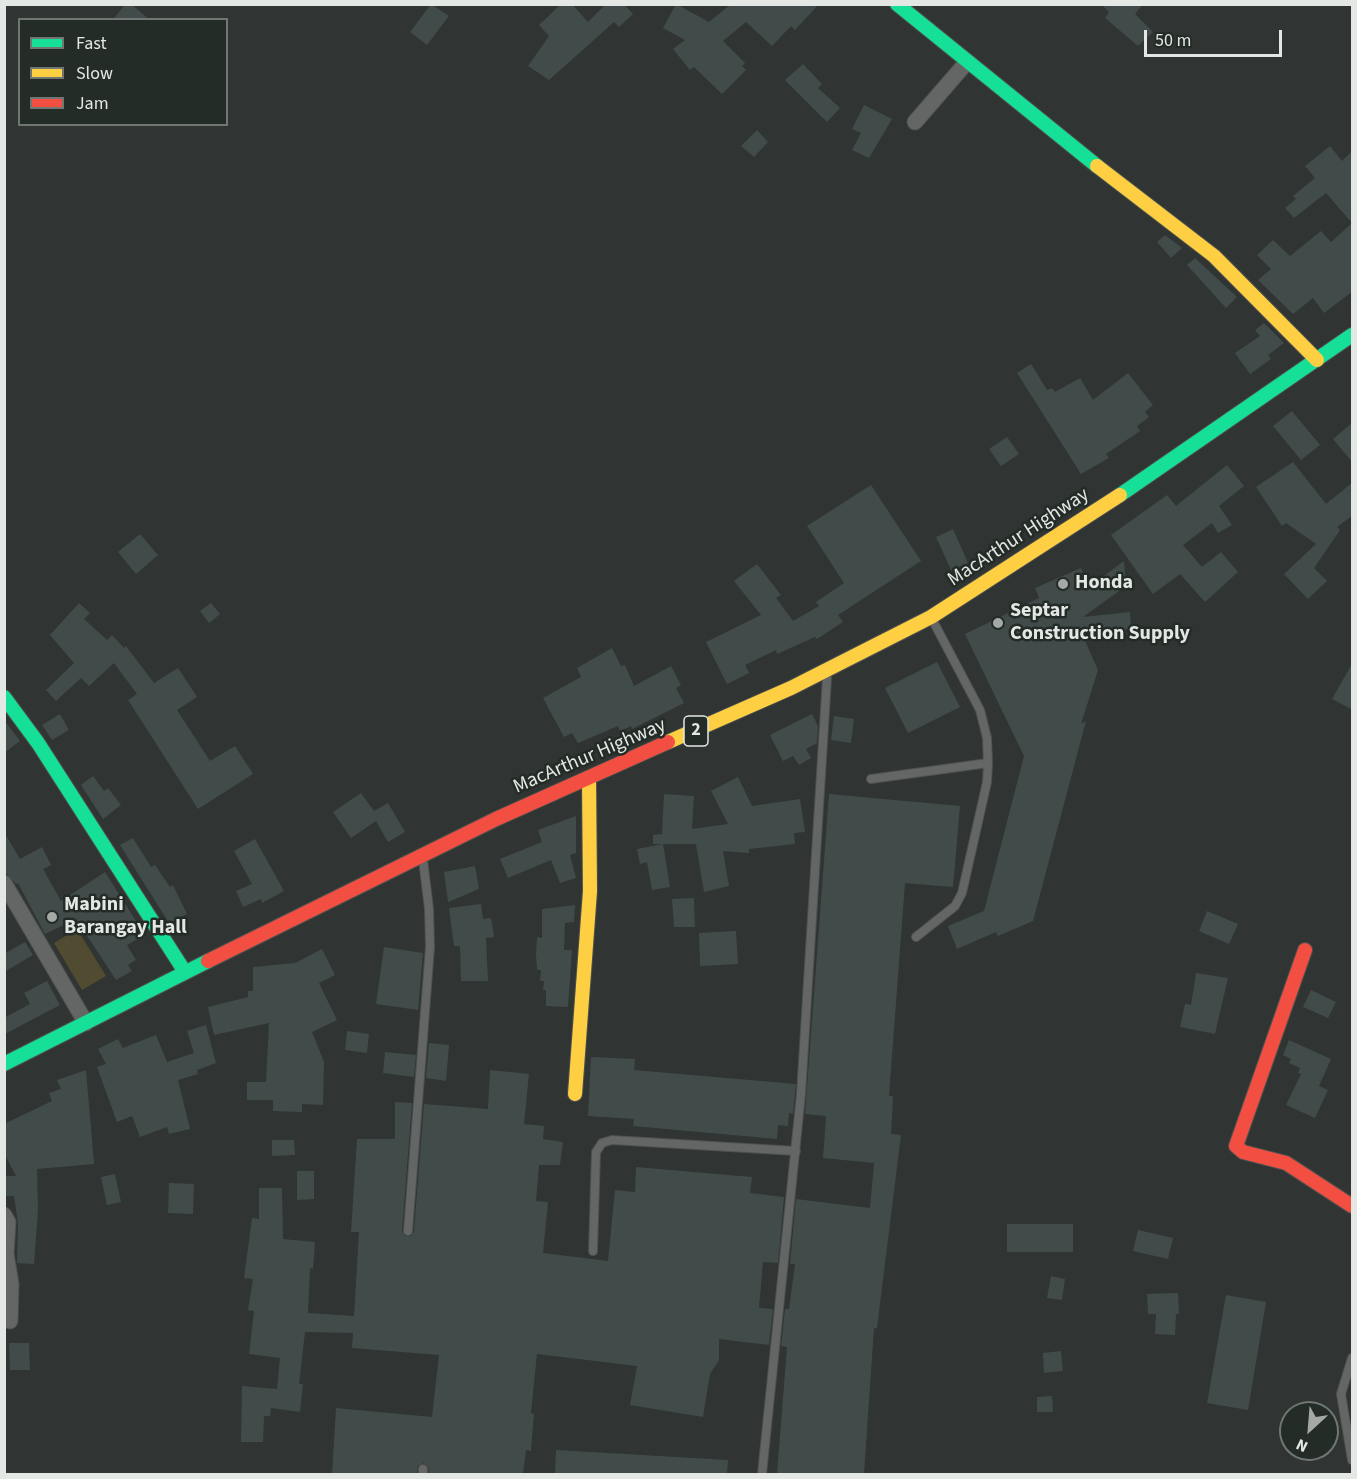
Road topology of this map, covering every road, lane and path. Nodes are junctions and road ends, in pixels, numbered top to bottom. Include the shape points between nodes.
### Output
1 (897, 4) edge
2 (967, 62) junction
3 (915, 122) dead end
4 (1353, 335) edge
5 (1317, 360) junction
6 (931, 616) junction
7 (827, 670) junction
8 (4, 697) edge
9 (988, 763) junction
10 (589, 778) junction
11 (871, 779) dead end
12 (422, 855) junction
13 (4, 883) edge
14 (916, 937) dead end
15 (1305, 950) dead end
16 (185, 972) junction
17 (86, 1023) junction
18 (4, 1064) edge
19 (575, 1094) dead end
20 (796, 1151) junction
21 (1353, 1206) edge
22 (4, 1215) edge
23 (408, 1231) dead end
24 (592, 1251) dead end
25 (10, 1321) dead end
26 (1353, 1358) edge
27 (1353, 1460) edge
28 (762, 1474) edge

1 - 2 main road
2 - 3 street
2 - 5 main road via 1214,256
4 - 5 main road, MacArthur Highway / 2
5 - 6 main road, MacArthur Highway / 2 via 1072,527
6 - 7 main road, MacArthur Highway / 2
6 - 9 lane via 980,710
7 - 10 main road, MacArthur Highway / 2
7 - 20 lane
8 - 16 main road via 38,743
9 - 11 lane
9 - 14 lane via 962,893 955,906
10 - 12 main road, MacArthur Highway / 2
10 - 19 main road via 590,891
12 - 16 main road, MacArthur Highway / 2
12 - 23 lane via 430,948
13 - 17 street
15 - 21 main road via 1236,1146 1244,1152 1286,1163
16 - 17 main road, MacArthur Highway / 2
17 - 18 main road, MacArthur Highway / 2
20 - 24 lane via 612,1140 602,1143 596,1152
20 - 28 lane
22 - 25 street via 8,1222
26 - 27 lane via 1341,1394

